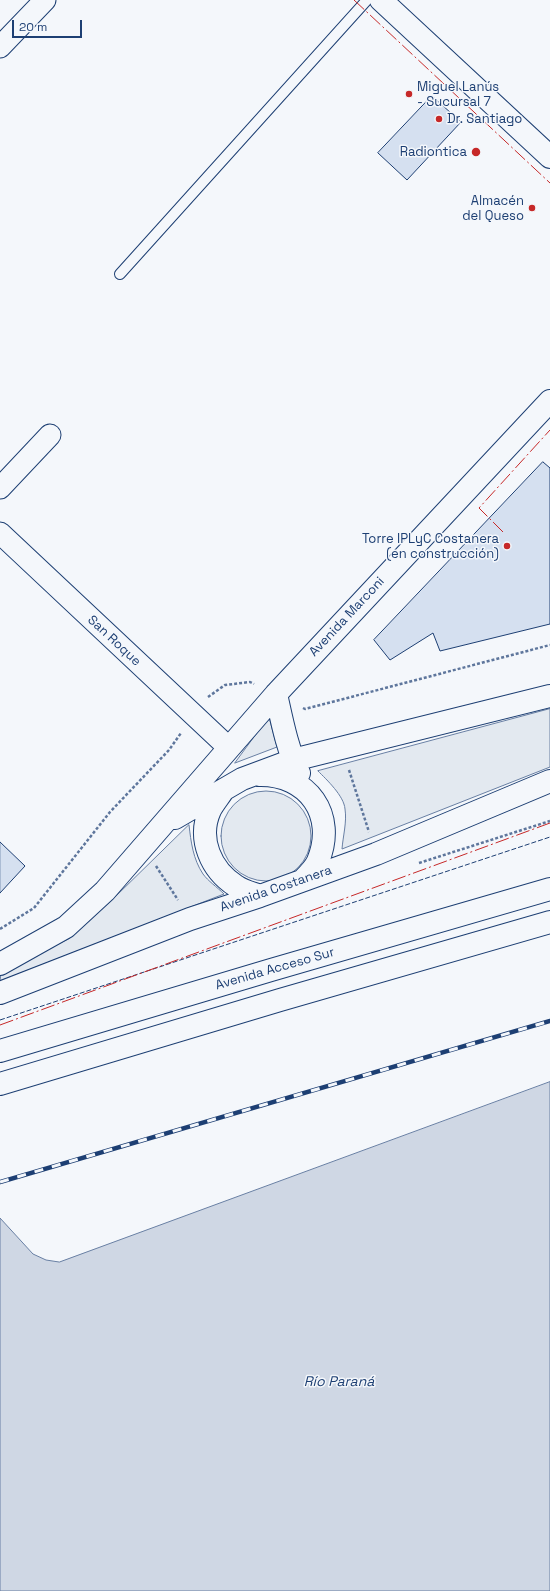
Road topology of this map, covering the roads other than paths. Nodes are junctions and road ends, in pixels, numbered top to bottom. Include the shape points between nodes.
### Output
1 (44, 0) edge
2 (367, 0) edge
3 (381, 0) edge
4 (0, 47) edge
5 (550, 157) edge
6 (120, 274) dead end
7 (550, 401) edge
8 (50, 435) dead end
9 (0, 488) edge
10 (0, 533) edge
11 (276, 694) junction
12 (550, 696) edge
13 (228, 748) junction
14 (293, 760) junction
15 (256, 775) junction
16 (550, 781) edge
17 (225, 790) junction
18 (311, 796) junction
19 (162, 826) junction
20 (303, 880) junction
21 (550, 889) edge
22 (260, 896) junction
23 (550, 922) edge
24 (0, 964) edge
25 (0, 993) edge
26 (0, 1051) edge
27 (0, 1084) edge

1 - 4 street
2 - 6 lane
3 - 5 main road
7 - 11 main road, Avenida Marconi
8 - 9 street
10 - 13 street, San Roque
11 - 13 main road, Avenida Marconi
11 - 14 main road via 284,734
12 - 14 main road
13 - 17 main road
13 - 19 main road, Avenida Marconi
14 - 15 main road
14 - 18 main road
15 - 17 main road via 242,779
15 - 18 main road via 271,774 286,778
16 - 20 main road, Avenida Costanera via 376,854
17 - 19 main road
17 - 22 main road via 210,810 205,832 208,854 220,873 237,887
18 - 20 main road via 322,817 324,840 318,863
19 - 24 main road via 105,891 66,927
20 - 22 main road, Avenida Costanera
21 - 26 main road, Avenida Acceso Sur
22 - 25 main road, Avenida Costanera via 190,919
23 - 27 main road

